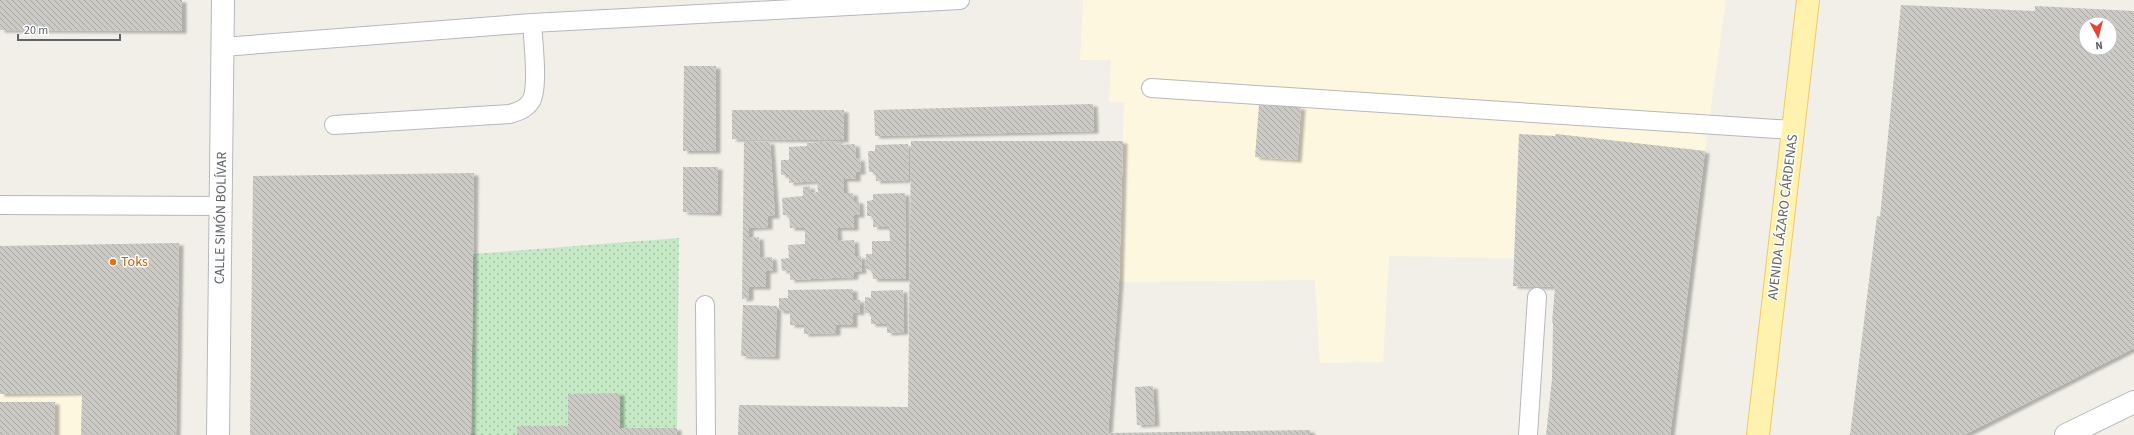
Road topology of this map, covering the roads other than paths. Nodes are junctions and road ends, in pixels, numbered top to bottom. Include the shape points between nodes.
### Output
1 (223, 0) edge
2 (960, 0) edge
3 (1808, 0) edge
4 (532, 23) junction
5 (223, 48) junction
6 (1151, 88) dead end
7 (334, 125) dead end
8 (1793, 130) junction
9 (0, 205) edge
10 (221, 206) junction
11 (1537, 298) dead end
12 (705, 305) dead end
13 (2134, 402) edge
14 (218, 435) edge
15 (706, 435) edge
16 (1528, 435) edge
17 (1758, 435) edge
18 (2066, 435) edge

1 - 5 street, CALLE SIMÓN BOLÍVAR
2 - 4 lane
3 - 8 main road, AVENIDA LÁZARO CÁRDENAS
4 - 5 lane
4 - 7 lane via 535,87 531,100 523,110 510,114
5 - 10 street, CALLE SIMÓN BOLÍVAR
6 - 8 lane
8 - 17 main road, AVENIDA LÁZARO CÁRDENAS
9 - 10 lane
10 - 14 street, CALLE SIMÓN BOLÍVAR
11 - 16 lane
12 - 15 lane
13 - 18 street

